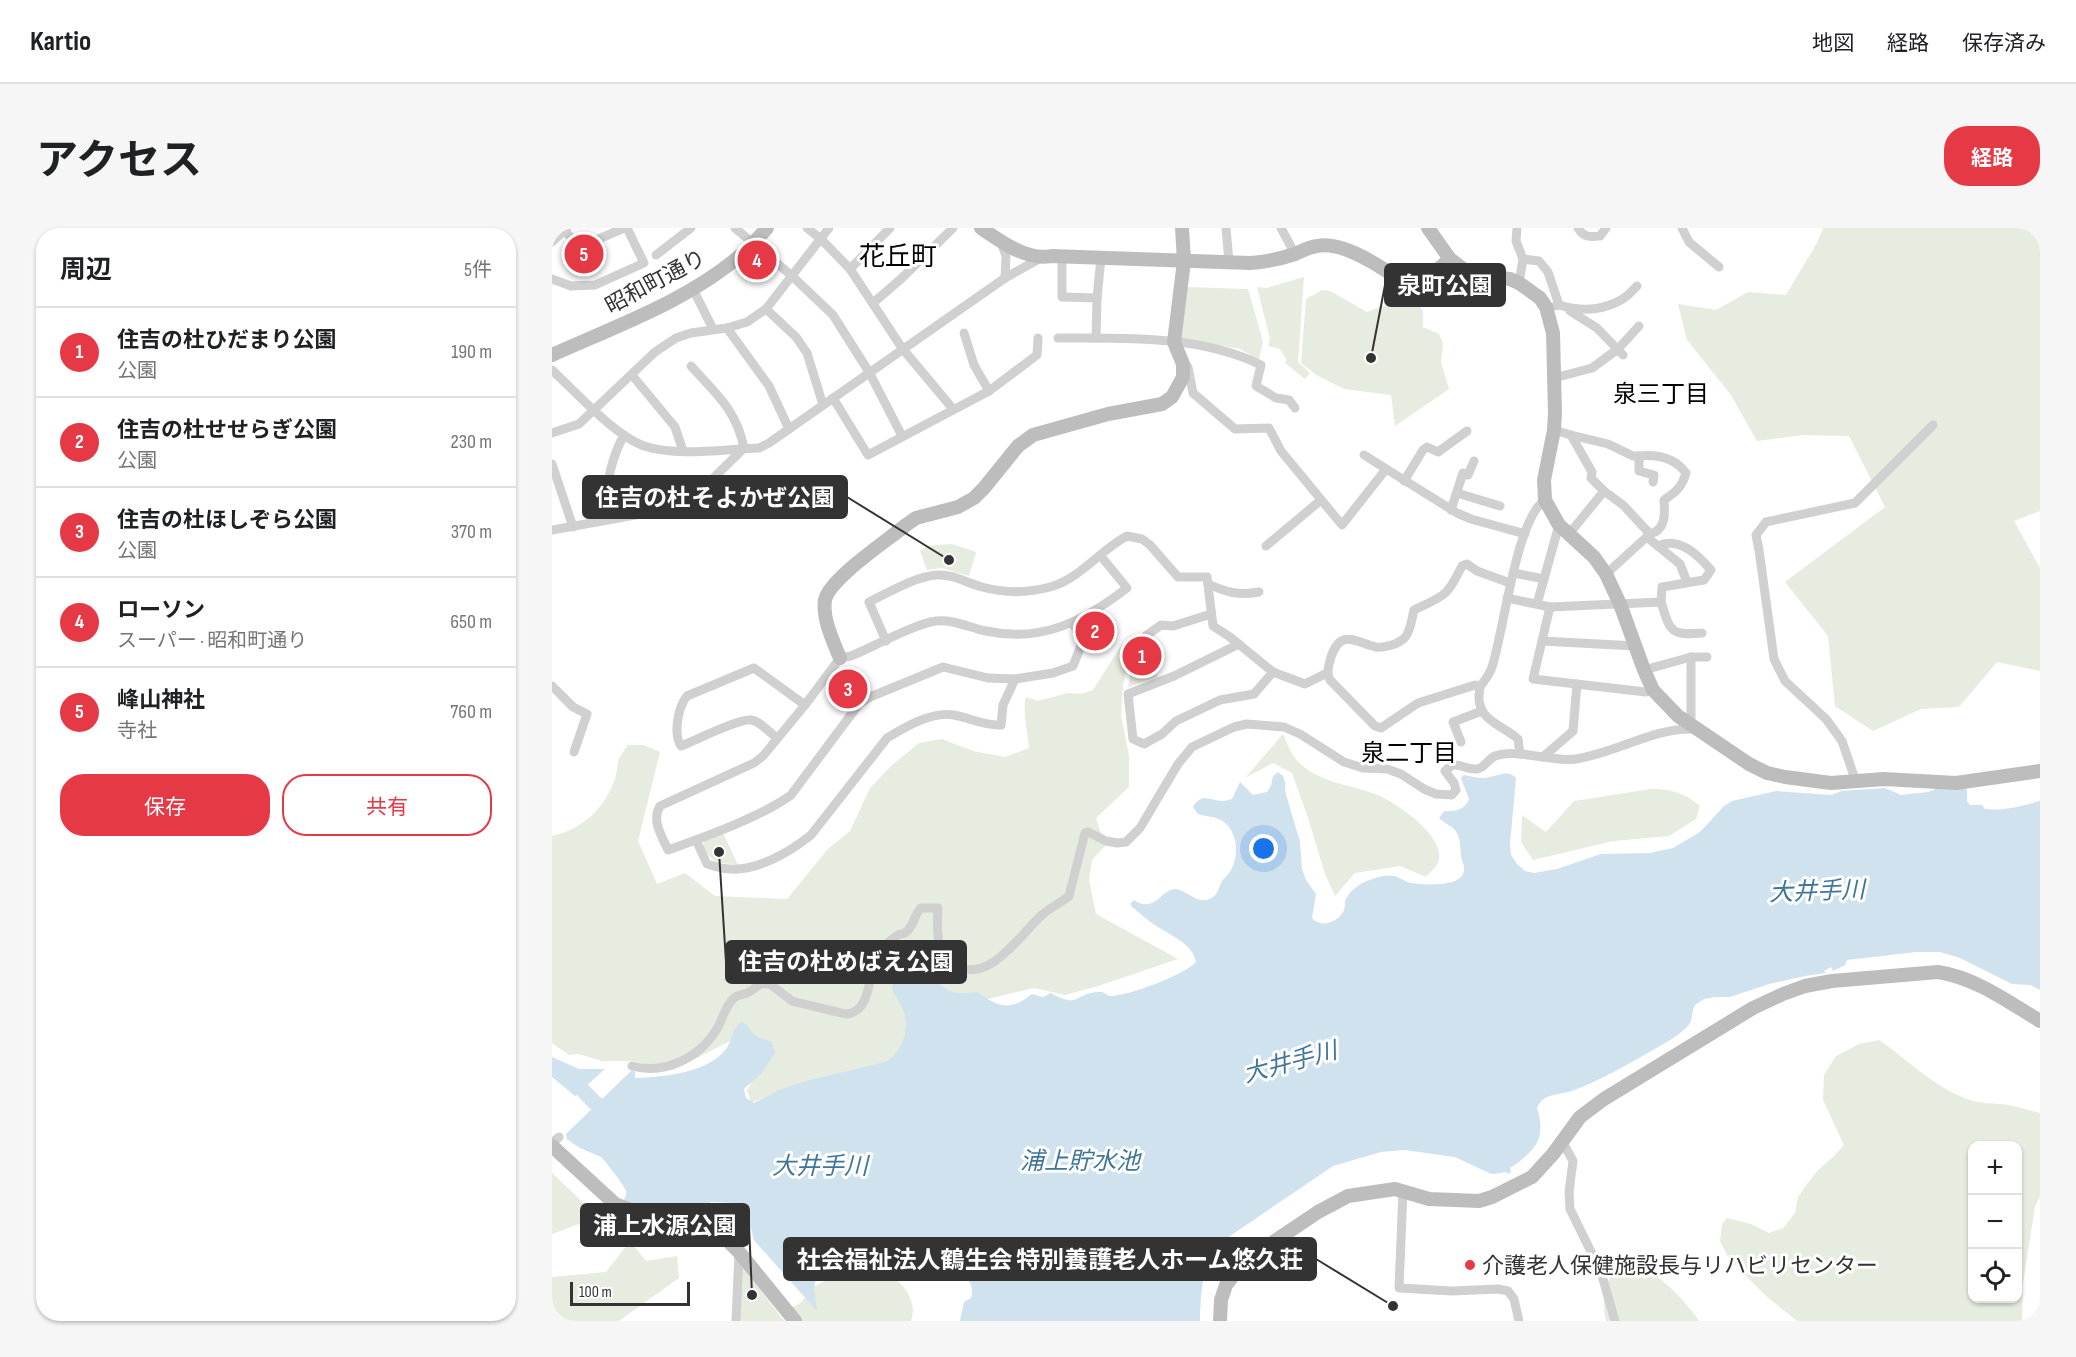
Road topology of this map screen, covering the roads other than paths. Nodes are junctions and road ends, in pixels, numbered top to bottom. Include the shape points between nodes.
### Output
1 (626, 228) edge
2 (691, 228) edge
3 (735, 228) edge
4 (767, 228) edge
5 (807, 228) edge
6 (829, 228) edge
7 (890, 228) edge
8 (953, 228) edge
9 (981, 228) edge
10 (1182, 228) edge
11 (1226, 228) edge
12 (1281, 228) edge
13 (1428, 228) edge
14 (1517, 228) edge
15 (1578, 228) edge
16 (1606, 228) edge
17 (1682, 228) edge
18 (564, 229) edge
19 (821, 239) junction
20 (552, 242) edge
21 (1001, 242) junction
22 (753, 243) junction
23 (1295, 254) junction
24 (656, 255) dead end
25 (1062, 257) junction
26 (1101, 258) junction
27 (1523, 258) junction
28 (1039, 259) junction
29 (1450, 259) junction
30 (1184, 261) junction
31 (1229, 262) junction
32 (1719, 267) dead end
33 (850, 269) junction
34 (792, 276) junction
35 (1005, 278) junction
36 (552, 279) edge
37 (1519, 283) junction
38 (1637, 286) dead end
39 (693, 289) junction
40 (1097, 298) junction
41 (873, 303) junction
42 (1556, 306) junction
43 (766, 309) junction
44 (1639, 326) dead end
45 (727, 328) junction
46 (713, 329) junction
47 (964, 333) dead end
48 (1038, 338) dead end
49 (1058, 338) dead end
50 (1096, 338) junction
51 (1174, 342) junction
52 (902, 348) junction
53 (1620, 352) junction
54 (552, 356) edge
55 (691, 366) dead end
56 (1188, 367) dead end
57 (552, 370) edge
58 (869, 372) junction
59 (632, 375) junction
60 (1554, 378) junction
61 (989, 391) junction
62 (833, 398) junction
63 (823, 405) junction
64 (1295, 408) dead end
65 (953, 409) junction
66 (595, 410) junction
67 (1933, 425) dead end
68 (789, 429) junction
69 (1554, 430) junction
70 (1467, 431) dead end
71 (552, 433) edge
72 (624, 435) junction
73 (1570, 435) junction
74 (902, 436) junction
75 (744, 448) junction
76 (683, 451) junction
77 (1364, 455) dead end
78 (1639, 456) junction
79 (1474, 461) dead end
80 (552, 464) edge
81 (1386, 469) junction
82 (1404, 481) junction
83 (1653, 482) dead end
84 (556, 488) edge
85 (1604, 491) junction
86 (1457, 494) junction
87 (1321, 500) junction
88 (1545, 500) junction
89 (1500, 506) dead end
90 (1451, 510) junction
91 (604, 520) junction
92 (573, 526) junction
93 (552, 530) edge
94 (1564, 530) junction
95 (1525, 534) junction
96 (1650, 534) junction
97 (1266, 546) dead end
98 (1658, 546) junction
99 (1100, 555) junction
100 (1514, 573) junction
101 (1606, 574) junction
102 (1544, 579) junction
103 (1688, 582) junction
104 (1208, 584) junction
105 (1510, 584) junction
106 (1259, 592) dead end
107 (1507, 598) junction
108 (1661, 602) junction
109 (1536, 604) junction
110 (1620, 604) junction
111 (1550, 607) junction
112 (1211, 614) junction
113 (1073, 622) junction
114 (1702, 633) dead end
115 (1140, 640) dead end
116 (886, 641) junction
117 (1542, 641) junction
118 (1239, 644) junction
119 (1635, 646) junction
120 (1691, 657) junction
121 (1707, 657) dead end
122 (840, 658) junction
123 (1644, 670) junction
124 (1273, 672) junction
125 (1327, 674) junction
126 (1015, 679) junction
127 (1577, 684) junction
128 (552, 686) edge
129 (1480, 687) junction
130 (1653, 690) junction
131 (805, 705) junction
132 (1482, 711) junction
133 (1694, 727) junction
134 (777, 738) junction
135 (1461, 742) dead end
136 (574, 752) dead end
137 (1520, 754) junction
138 (1544, 757) junction
139 (2040, 771) edge
140 (1856, 782) junction
141 (696, 840) junction
142 (2040, 1021) edge
143 (632, 1066) dead end
144 (1562, 1141) junction
145 (554, 1142) edge
146 (1403, 1191) junction
147 (615, 1204) junction
148 (669, 1219) junction
149 (739, 1252) junction
150 (736, 1321) edge
151 (795, 1321) edge
152 (1220, 1321) edge
153 (1519, 1321) edge
154 (1615, 1321) edge

1 - 18 street via 580,247
1 - 36 street via 644,262 595,285 571,286
2 - 24 street
3 - 22 street
4 - 22 street, 昭和町通り
5 - 19 street
6 - 19 street
7 - 33 street
8 - 41 street
9 - 21 street
10 - 30 street
11 - 31 street
12 - 23 street
13 - 29 street
14 - 27 street via 1516,241
15 - 16 street via 1590,237 1600,236
17 - 32 street via 1689,242
18 - 20 street
19 - 33 street
19 - 34 street
21 - 28 street
21 - 35 street via 1006,256
22 - 34 street
22 - 39 street, 昭和町通り
23 - 29 street via 1315,246 1339,246 1412,288
23 - 31 street via 1266,262
25 - 26 street
25 - 28 street
25 - 40 street via 1062,297
26 - 30 street
26 - 40 street
27 - 37 street
27 - 42 street via 1539,261 1548,272
28 - 35 street
29 - 37 street via 1476,275
30 - 31 street
30 - 51 street
33 - 41 street
34 - 43 street
34 - 58 street via 833,315
35 - 52 street
37 - 42 street
38 - 42 street via 1620,301 1587,310
39 - 46 street
39 - 54 street, 昭和町通り
40 - 50 street
41 - 52 street
42 - 53 street via 1597,328
42 - 60 street
43 - 45 street via 747,322
43 - 63 street via 807,353
44 - 53 street
45 - 46 street
45 - 68 street via 769,386
46 - 59 street via 676,338
47 - 61 street via 974,365
48 - 61 street via 1037,355
49 - 50 street
50 - 51 street
51 - 64 street via 1220,349 1262,365 1256,386 1276,398 1289,400
51 - 122 street via 1183,364 1183,377 1172,397 1162,404 1033,435 974,498 958,507 916,518 837,579 825,597 824,612
52 - 58 street
52 - 65 street
53 - 60 street via 1592,368
55 - 75 street via 730,409
56 - 87 street via 1193,393 1235,429 1269,428 1281,451
57 - 66 street
58 - 62 street
58 - 74 street
59 - 66 street
59 - 76 street via 675,427
60 - 69 street
61 - 65 street
62 - 63 street
62 - 74 street via 868,455
63 - 68 street
65 - 74 street
66 - 71 street via 579,424
66 - 72 street
67 - 140 street via 1855,503 1766,522 1756,535 1774,659 1785,681 1826,718 1842,741
68 - 75 street via 759,448
69 - 73 street
69 - 88 street via 1544,480
70 - 82 street via 1438,452 1427,447 1423,450
72 - 76 street via 644,445
72 - 91 street via 611,467
73 - 78 street
73 - 85 street via 1592,472 1591,478
75 - 76 street
75 - 91 street via 693,498 674,508
77 - 81 street
78 - 83 street via 1639,471 1654,475
78 - 96 street via 1659,455 1679,464 1686,472 1683,484 1664,500 1664,522
79 - 86 street via 1468,475 1463,473
80 - 84 street
81 - 82 street
81 - 87 street via 1342,525
82 - 90 street
84 - 92 street
85 - 94 street
85 - 96 street
86 - 89 street
86 - 90 street
87 - 97 street
88 - 94 street
88 - 95 street via 1533,512
90 - 95 street
91 - 92 street
92 - 93 street
94 - 101 street via 1594,557
94 - 102 street
95 - 100 street
96 - 98 street via 1648,538
96 - 101 street
98 - 103 street via 1680,564
98 - 103 street via 1671,542 1697,553 1711,570 1704,580
99 - 104 street via 1127,536 1142,539 1178,578 1207,577
99 - 113 street via 1127,588
99 - 116 street via 1071,578 1029,592 980,587 951,576 924,578 868,602
100 - 102 street
100 - 105 street
101 - 110 street
102 - 109 street
103 - 108 street via 1662,587
104 - 106 street via 1245,595
104 - 112 street
105 - 107 street
105 - 125 street via 1467,564 1462,566 1446,595 1414,610 1402,641 1388,647 1356,639 1340,642
107 - 109 street
107 - 129 street via 1492,669
108 - 110 street
108 - 114 street via 1673,631
109 - 111 street
110 - 111 street
110 - 119 street
111 - 117 street
112 - 115 street via 1173,626 1161,625
112 - 118 street via 1213,626
113 - 116 street via 1046,631 1006,634 936,621
113 - 126 street via 1082,643 1073,666
116 - 122 street
117 - 119 street
117 - 127 street via 1533,679
118 - 124 street
118 - 124 street via 1128,694 1133,739 1144,744 1176,721 1220,700 1254,694
119 - 123 street
120 - 121 street
120 - 123 street
120 - 133 street
122 - 131 street
123 - 130 street
124 - 125 street via 1305,684
125 - 129 street via 1381,728 1418,703 1475,685
126 - 141 street via 988,678 943,667 870,697 859,704 791,795
126 - 141 street via 1003,705 1001,725 938,714 887,738 811,835 768,861 742,869 707,864
127 - 130 street
127 - 138 street via 1573,731
128 - 136 street via 573,707 587,714
129 - 132 street
130 - 133 street
131 - 134 street
131 - 134 street via 754,668 687,696 682,703 676,739 681,746 750,719
132 - 135 street via 1453,722
132 - 137 street via 1518,739
133 - 138 street via 1574,760
133 - 140 street via 1767,773 1831,783
134 - 141 street via 754,763 660,806 656,823 668,850
137 - 138 street
137 - 143 street via 1492,757 1475,770 1459,764 1449,766 1445,771 1456,790 1452,795 1436,794 1387,769 1344,762 1284,727 1234,727 1191,747 1140,828 1126,842 1106,842 1085,833 1069,896 1046,911 1006,953 986,967 970,971 946,958 939,945 938,908 921,908 906,932 877,955 866,996 853,1014 792,1001 770,984 761,984 735,996 706,1045 691,1057 668,1066
139 - 140 street via 1956,783 1884,779
142 - 144 street via 1989,990 1952,974 1923,972 1805,986 1754,1008 1604,1099 1580,1117
144 - 146 street via 1532,1177 1492,1197 1455,1202 1429,1200
144 - 154 street via 1573,1161 1570,1209 1601,1272
145 - 147 street
146 - 152 street via 1348,1196 1245,1261 1226,1285
146 - 153 street via 1399,1288 1498,1289 1515,1299
147 - 148 street
147 - 148 street via 611,1220 614,1230 626,1233
148 - 149 street via 717,1230
149 - 150 street
149 - 151 street

